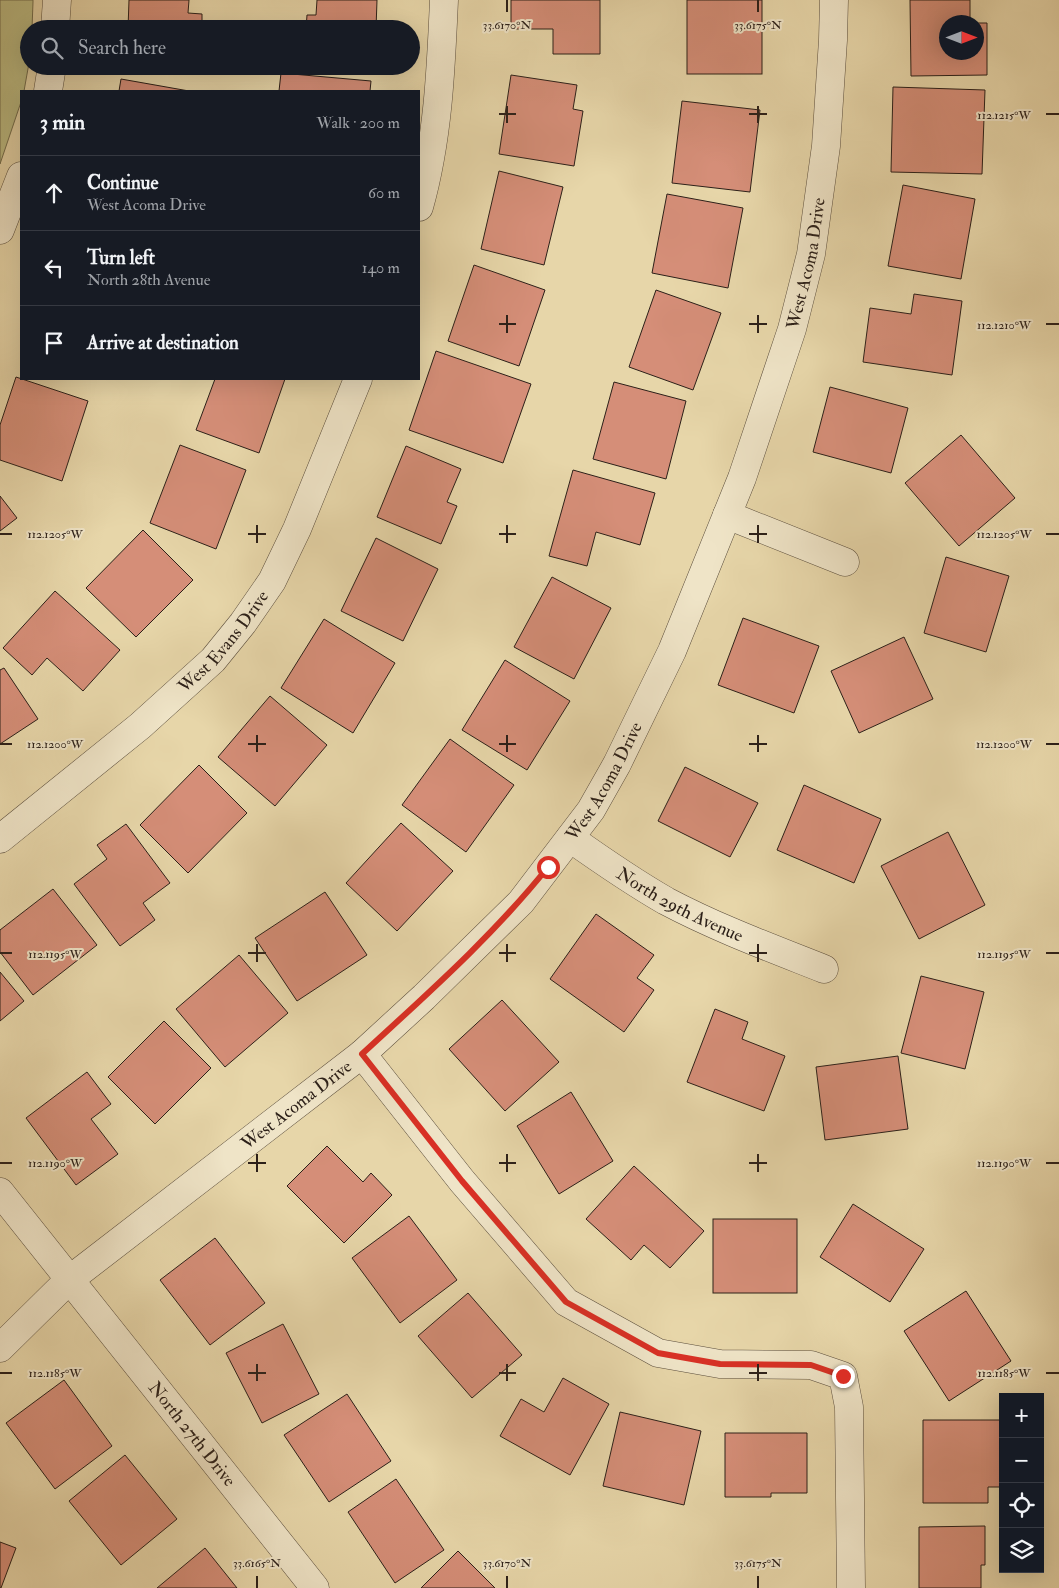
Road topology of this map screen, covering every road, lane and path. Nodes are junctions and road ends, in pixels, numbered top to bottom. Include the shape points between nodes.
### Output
1 (57, 0) edge
2 (444, 0) edge
3 (834, 0) edge
4 (56, 20) edge
5 (51, 75) edge
6 (48, 90) edge
7 (20, 179) edge
8 (420, 202) edge
9 (0, 230) edge
10 (358, 380) edge
11 (727, 515) junction
12 (845, 562) dead end
13 (570, 838) junction
14 (0, 839) edge
15 (824, 969) dead end
16 (362, 1054) junction
17 (0, 1192) edge
18 (69, 1280) junction
19 (0, 1348) edge
20 (315, 1588) edge
21 (851, 1588) edge

1 - 4 street
2 - 8 street via 436,119
3 - 11 street, West Acoma Drive via 826,146 811,254 792,329
5 - 6 street
7 - 9 street
10 - 14 street, West Evans Drive via 297,529 272,581 243,623 213,660
11 - 12 street
11 - 13 street, West Acoma Drive via 672,651 617,764 591,810
13 - 15 street, North 29th Avenue via 666,900 734,934
13 - 16 street, West Acoma Drive via 520,902
16 - 18 street, West Acoma Drive
16 - 21 street via 462,1181 566,1302 658,1353 720,1364 811,1365 843,1376 849,1407
17 - 18 street, North 27th Drive
18 - 19 street, West Acoma Drive
18 - 20 street, North 27th Drive

